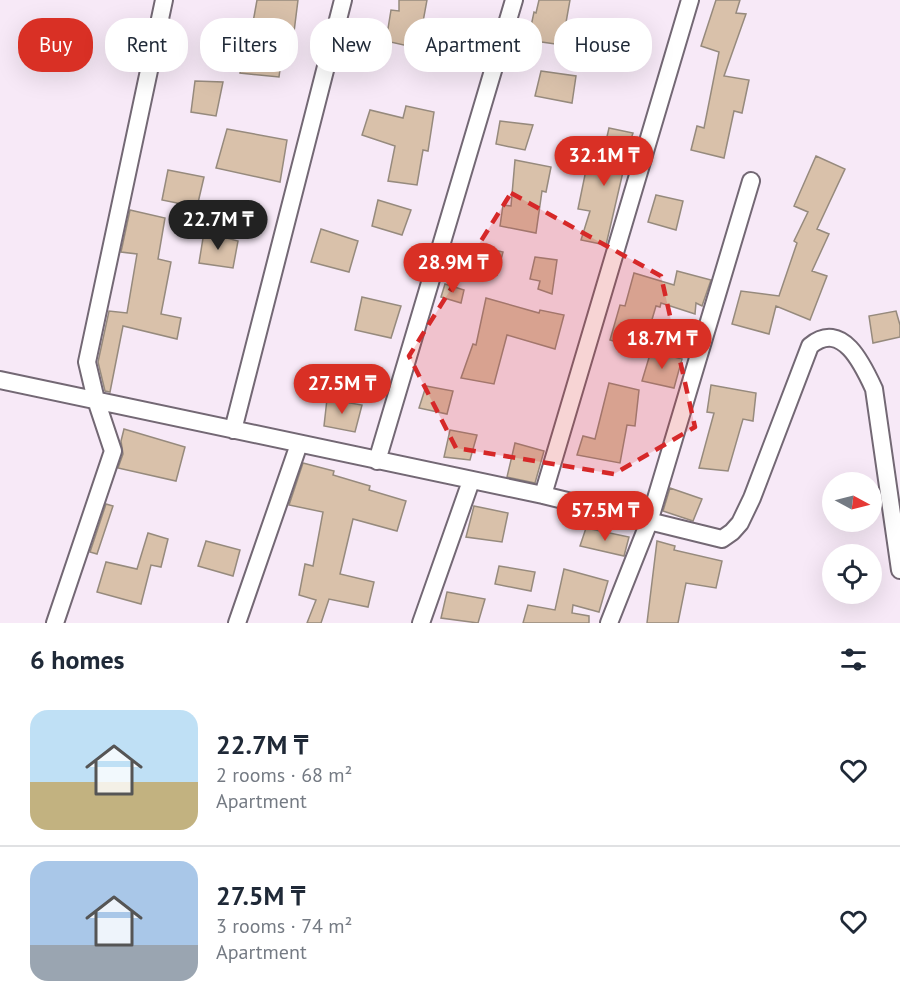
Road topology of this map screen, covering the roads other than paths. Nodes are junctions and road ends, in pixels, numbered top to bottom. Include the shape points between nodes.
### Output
1 (164, 0) edge
2 (343, 0) edge
3 (514, 0) edge
4 (690, 0) edge
5 (751, 181) dead end
6 (0, 380) edge
7 (96, 400) junction
8 (233, 430) junction
9 (299, 444) junction
10 (377, 461) junction
11 (471, 481) junction
12 (543, 495) junction
13 (649, 522) junction
14 (900, 570) edge
15 (55, 623) edge
16 (237, 623) edge
17 (421, 623) edge
18 (609, 623) edge

1 - 7 street via 87,362
2 - 8 street
3 - 10 street
4 - 12 street
5 - 13 street
6 - 7 street
7 - 8 street
7 - 15 street via 113,451
8 - 9 street
9 - 10 street
9 - 16 street
10 - 11 street
11 - 12 street
11 - 17 street
12 - 13 street
13 - 14 street via 722,539 732,532 752,498 810,346 819,339 836,338 854,354 874,389
13 - 18 street

